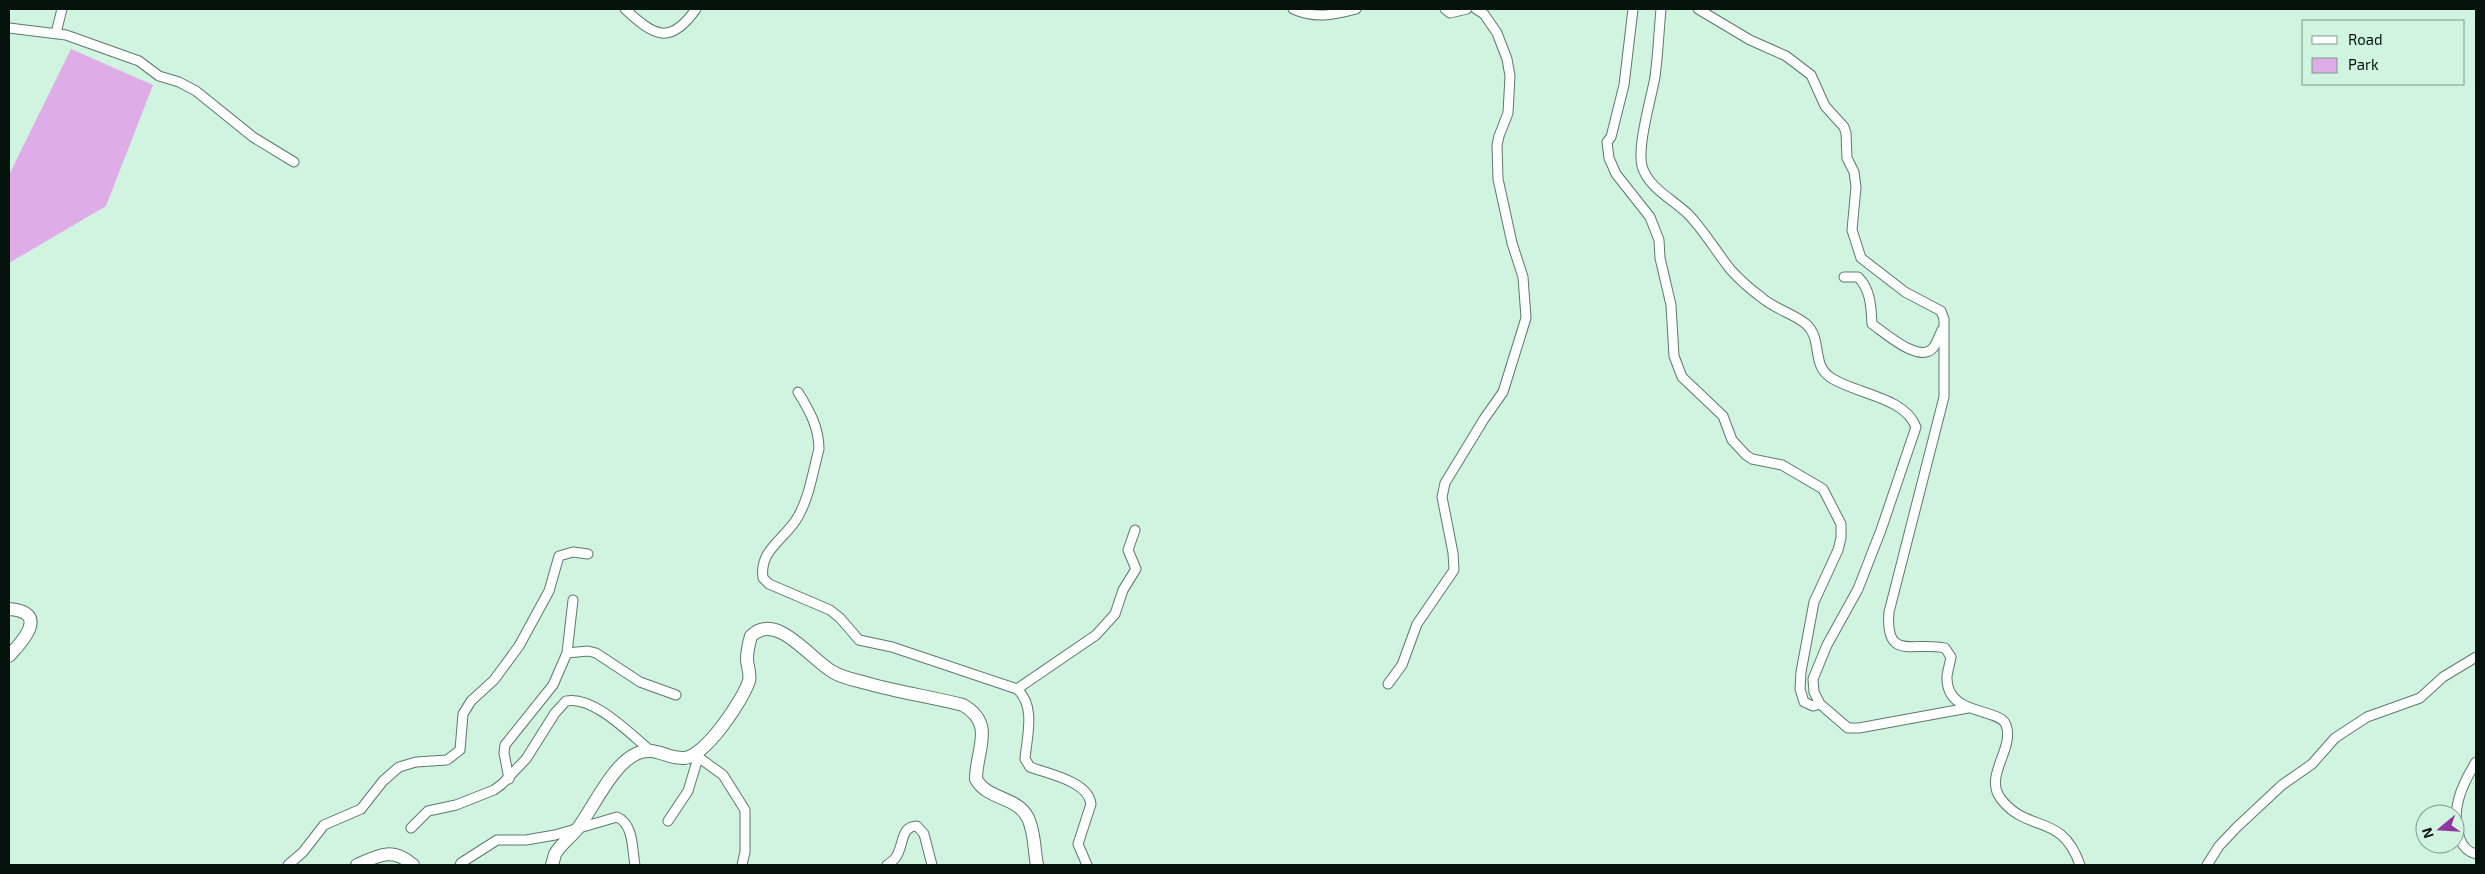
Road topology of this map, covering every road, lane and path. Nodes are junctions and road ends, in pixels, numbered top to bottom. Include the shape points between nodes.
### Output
1 (62, 9) edge
2 (625, 9) edge
3 (696, 9) edge
4 (1293, 9) edge
5 (1356, 9) edge
6 (1445, 9) edge
7 (1467, 9) edge
8 (1476, 9) edge
9 (1633, 9) edge
10 (1661, 9) edge
11 (1698, 9) edge
12 (9, 28) edge
13 (56, 33) junction
14 (294, 162) dead end
15 (1844, 277) dead end
16 (1943, 327) junction
17 (798, 392) dead end
18 (1135, 530) dead end
19 (588, 554) dead end
20 (573, 600) dead end
21 (9, 609) edge
22 (567, 653) junction
23 (9, 656) edge
24 (2476, 656) edge
25 (1388, 684) dead end
26 (1017, 689) junction
27 (676, 695) dead end
28 (1820, 704) junction
29 (1968, 708) junction
30 (650, 750) junction
31 (696, 756) junction
32 (2476, 762) edge
33 (509, 779) junction
34 (668, 821) dead end
35 (411, 828) dead end
36 (576, 830) junction
37 (398, 854) junction
38 (2476, 854) edge
39 (288, 865) edge
40 (358, 865) edge
41 (406, 865) edge
42 (413, 865) edge
43 (460, 865) edge
44 (552, 865) edge
45 (635, 865) edge
46 (742, 865) edge
47 (887, 865) edge
48 (932, 865) edge
49 (1037, 865) edge
50 (1087, 865) edge
51 (2080, 865) edge
52 (2207, 865) edge

1 - 13 street
2 - 3 street via 650,29 663,34 680,29
4 - 5 street via 1318,16
6 - 7 street via 1450,13
8 - 25 street via 1484,14 1497,33 1510,76 1508,113 1497,146 1498,179 1523,278 1526,318 1503,392 1446,484 1442,497 1454,553 1454,570 1417,624 1402,665
9 - 28 street via 1624,85 1607,142 1616,174 1650,217 1659,240 1671,305 1676,367 1690,387 1723,416 1732,440 1746,455 1782,465 1822,490 1841,524 1838,550 1814,602 1800,689 1804,702 1813,706
10 - 28 street via 1655,76 1642,150 1642,166 1646,174 1653,185 1689,215 1732,271 1750,288 1762,299 1806,324 1813,333 1819,366 1824,372 1854,390 1873,394 1899,408 1913,418 1916,427 1858,589 1827,645 1813,679 1814,692
11 - 16 street via 1750,40 1786,56 1811,75 1825,106 1846,133 1847,158 1855,180 1852,230 1858,253 1898,287 1940,311
12 - 13 street
13 - 14 street via 139,61 159,76 196,90 253,137
15 - 16 street via 1858,277 1865,284 1872,324 1913,351 1920,353 1932,349
16 - 29 street via 1944,397 1889,612 1888,627 1895,644 1946,648 1951,657 1947,676 1949,690
17 - 26 street via 812,416 819,449 797,519 766,554 762,570 766,582 830,610 859,640 892,647
18 - 26 street via 1128,550 1136,569 1123,590 1115,614 1091,639
19 - 39 street via 573,552 559,556 549,591 518,646 494,680 471,701 463,714 460,728 462,744 456,755 447,760 399,767 361,809 324,825
20 - 22 street
21 - 23 street via 23,611 31,628
22 - 27 street via 588,651 596,654 640,682
22 - 33 street via 553,685 508,739 504,753
24 - 52 street via 2443,677 2420,698 2367,717 2335,738 2312,764 2282,785 2237,827
26 - 50 street via 1029,710 1027,764 1078,787 1090,798 1078,844
28 - 29 street via 1848,728
29 - 51 street via 2001,718 2007,726 2007,738 1996,776 2000,798 2014,812 2059,832 2069,841
30 - 31 street via 685,758
30 - 33 street via 598,709 571,700 561,704 526,759
30 - 36 street via 628,759
31 - 34 street via 688,791
31 - 46 street via 723,776 745,810
31 - 49 street via 724,724 749,680 747,658 751,636 764,628 774,628 834,673 963,705 973,711 983,730 976,779 984,790 1015,803 1024,811 1032,829
32 - 38 street via 2461,790 2455,812 2461,842
33 - 35 street via 494,790 472,799 428,811
36 - 43 street via 526,840 497,840
36 - 44 street via 556,854
36 - 45 street via 611,818 623,820 632,839
37 - 40 street via 382,855
37 - 41 street
37 - 42 street
47 - 48 street via 897,856 906,829 917,826 924,834

